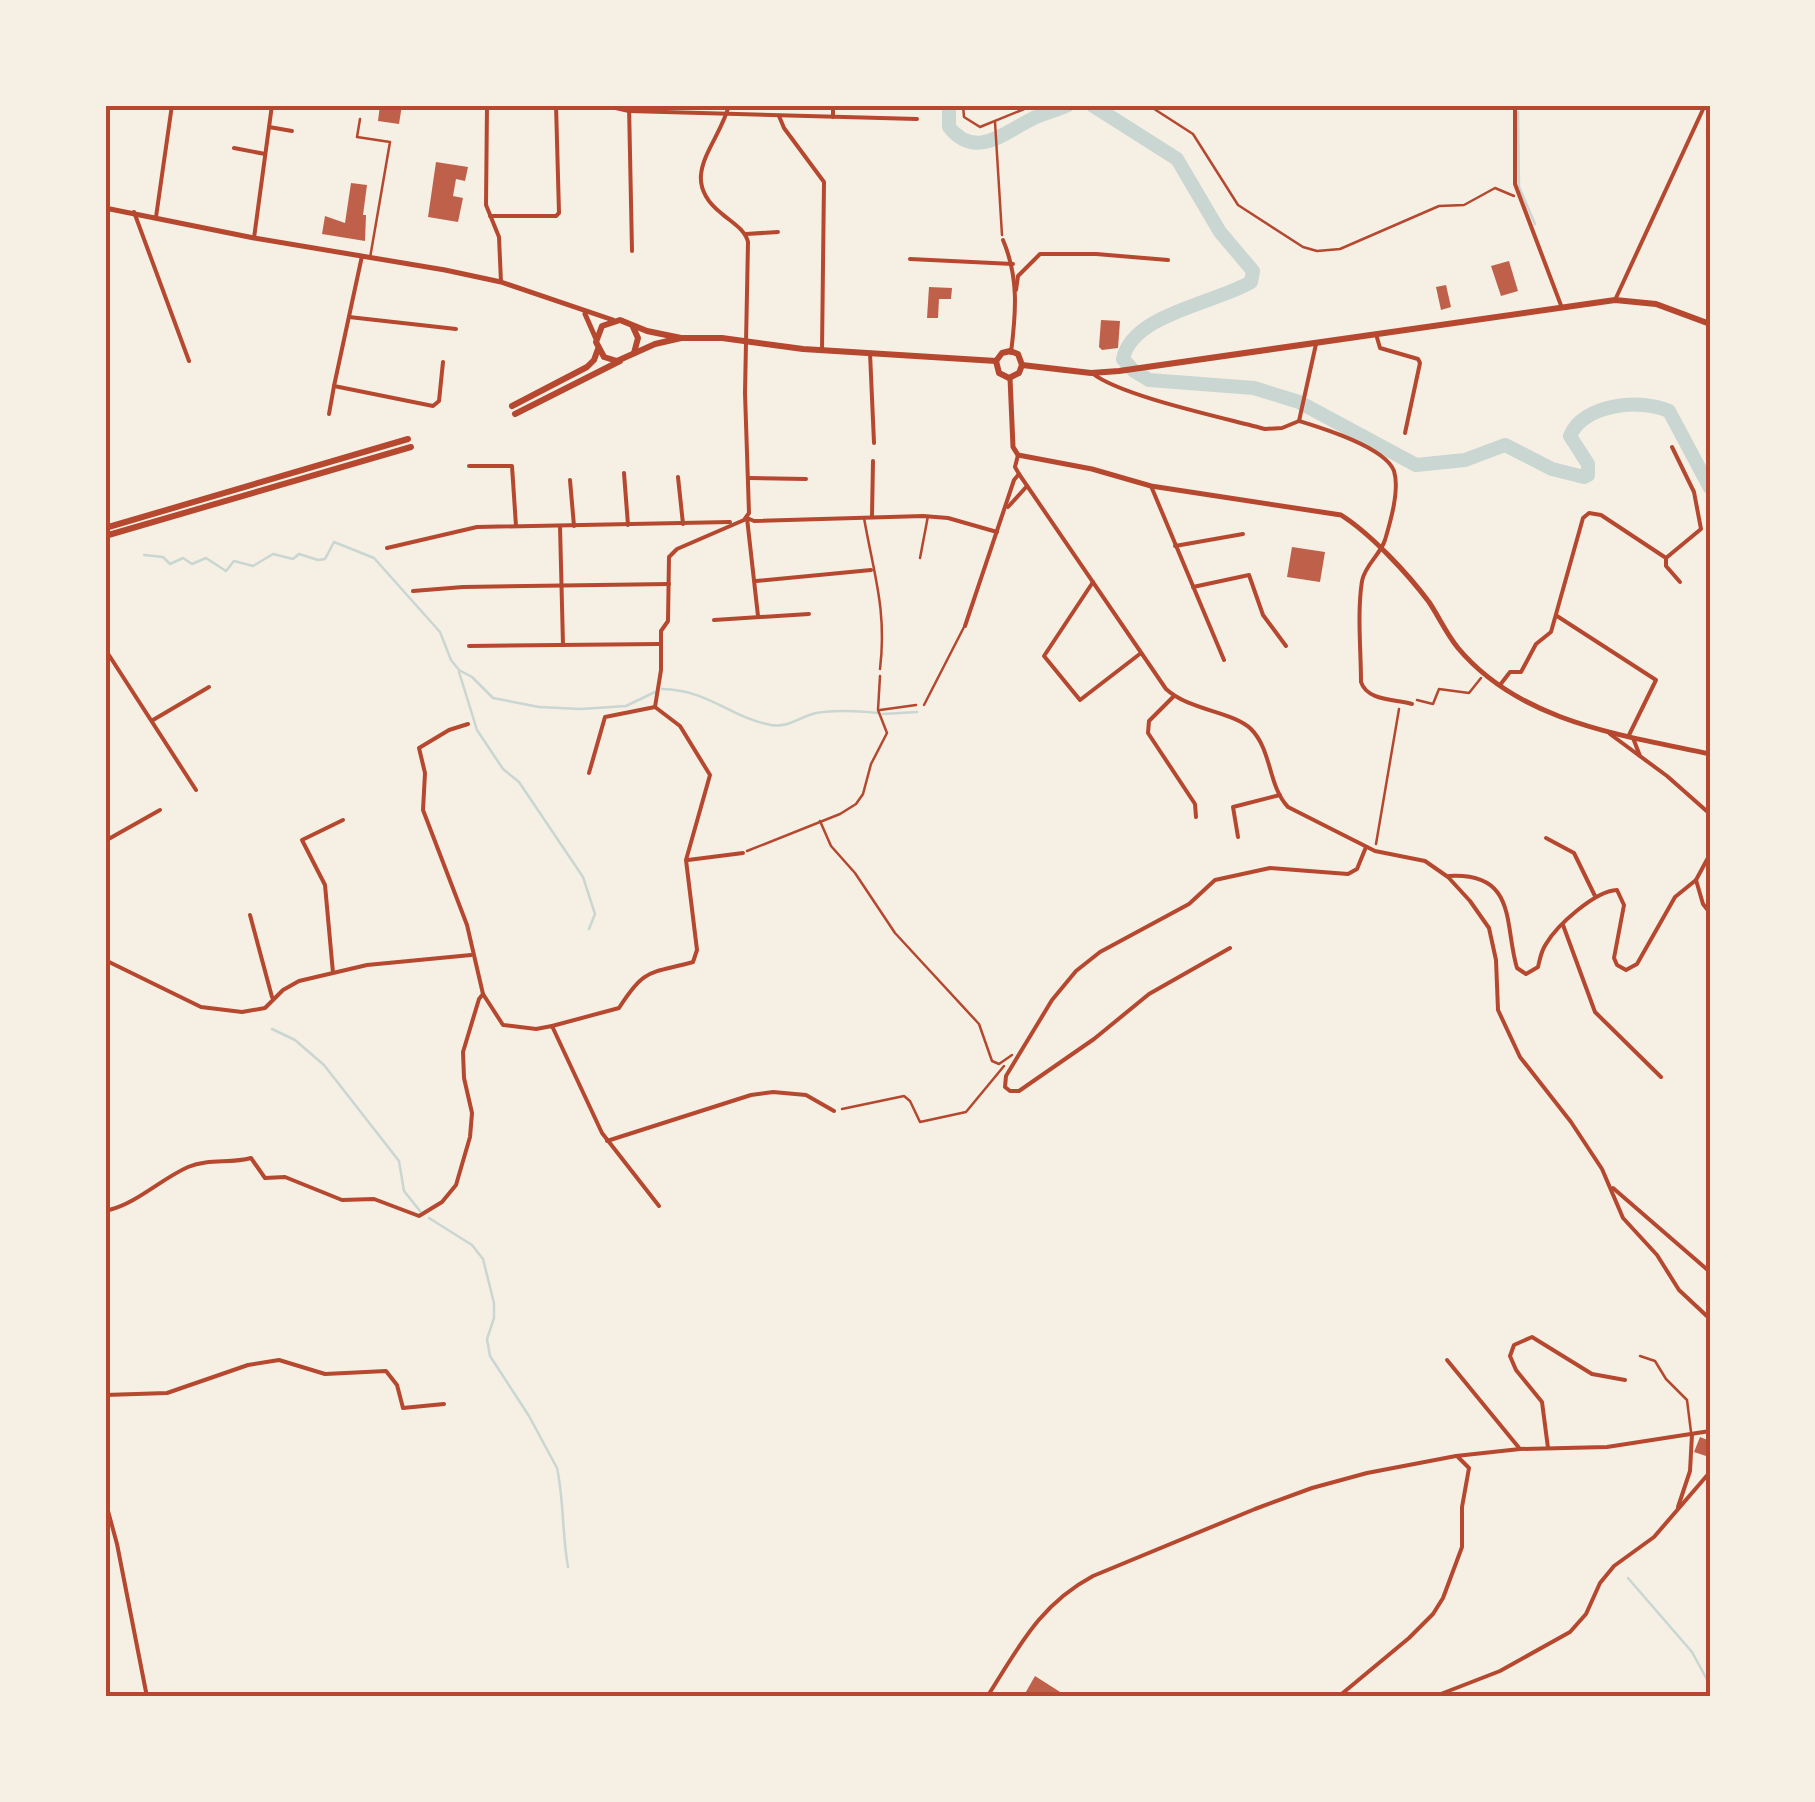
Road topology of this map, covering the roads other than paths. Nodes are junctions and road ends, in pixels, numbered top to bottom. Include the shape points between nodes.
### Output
1 (172, 105) edge
2 (272, 105) edge
3 (487, 105) edge
4 (556, 105) edge
5 (602, 105) edge
6 (729, 105) edge
7 (833, 105) edge
8 (1515, 105) edge
9 (1705, 105) edge
10 (629, 108) edge
11 (727, 114) junction
12 (779, 116) junction
13 (833, 117) junction
14 (916, 118) dead end
15 (360, 119) dead end
16 (269, 127) junction
17 (292, 131) dead end
18 (234, 148) dead end
19 (265, 154) junction
20 (105, 208) edge
21 (134, 212) junction
22 (490, 216) junction
23 (156, 217) junction
24 (778, 232) dead end
25 (746, 234) junction
26 (254, 238) junction
27 (1003, 240) road end
28 (632, 251) dead end
29 (362, 256) junction
30 (370, 258) junction
31 (910, 258) dead end
32 (1168, 260) dead end
33 (1013, 264) junction
34 (501, 282) junction
35 (1016, 290) junction
36 (1614, 300) junction
37 (1562, 308) junction
38 (583, 312) junction
39 (350, 317) junction
40 (613, 320) junction
41 (633, 324) junction
42 (1710, 324) edge
43 (456, 329) dead end
44 (1376, 334) junction
45 (596, 338) junction
46 (680, 338) junction
47 (746, 341) junction
48 (1316, 344) junction
49 (598, 348) junction
50 (822, 350) junction
51 (1011, 352) junction
52 (870, 353) junction
53 (632, 355) junction
54 (189, 361) dead end
55 (620, 361) junction
56 (996, 361) junction
57 (443, 362) dead end
58 (1022, 365) junction
59 (1092, 373) junction
60 (1010, 378) junction
61 (334, 386) junction
62 (328, 414) dead end
63 (1300, 421) junction
64 (1405, 433) dead end
65 (874, 443) dead end
66 (1672, 447) dead end
67 (1018, 455) junction
68 (873, 461) dead end
69 (469, 466) dead end
70 (624, 473) dead end
71 (1020, 474) junction
72 (678, 477) dead end
73 (748, 478) junction
74 (806, 479) dead end
75 (570, 480) dead end
76 (1028, 486) junction
77 (1151, 486) junction
78 (1033, 494) junction
79 (1021, 496) junction
80 (1004, 510) junction
81 (864, 516) junction
82 (872, 516) junction
83 (928, 516) junction
84 (747, 518) junction
85 (735, 521) junction
86 (683, 524) junction
87 (628, 525) junction
88 (516, 526) junction
89 (560, 526) junction
90 (574, 526) junction
91 (105, 528) edge
92 (997, 532) junction
93 (1243, 534) dead end
94 (105, 536) edge
95 (1175, 546) junction
96 (387, 548) dead end
97 (1380, 550) junction
98 (920, 558) dead end
99 (1666, 558) junction
100 (871, 570) dead end
101 (756, 580) junction
102 (1093, 582) junction
103 (1680, 582) dead end
104 (668, 584) junction
105 (562, 585) junction
106 (1193, 587) junction
107 (413, 591) dead end
108 (809, 614) dead end
109 (758, 616) junction
110 (1556, 616) junction
111 (714, 620) dead end
112 (965, 626) joint
113 (563, 644) junction
114 (660, 644) junction
115 (469, 646) dead end
116 (1286, 646) dead end
117 (105, 648) edge
118 (1142, 653) junction
119 (1224, 660) dead end
120 (880, 669) road end
121 (1500, 685) junction
122 (209, 687) dead end
123 (1174, 696) junction
124 (1412, 704) dead end
125 (924, 705) road end
126 (654, 707) junction
127 (152, 720) junction
128 (468, 724) dead end
129 (1607, 731) junction
130 (1630, 737) junction
131 (1710, 754) edge
132 (1643, 760) junction
133 (589, 774) dead end
134 (196, 790) dead end
135 (1280, 795) junction
136 (160, 810) dead end
137 (1710, 814) edge
138 (1196, 817) dead end
139 (343, 820) dead end
140 (1238, 836) dead end
141 (1546, 838) dead end
142 (105, 841) edge
143 (1366, 846) junction
144 (742, 853) road end
145 (1710, 854) edge
146 (686, 860) junction
147 (1448, 876) junction
148 (1696, 880) junction
149 (1596, 896) junction
150 (1710, 913) edge
151 (250, 915) dead end
152 (1564, 925) junction
153 (330, 947) junction
154 (1230, 948) dead end
155 (321, 949) dead end
156 (472, 955) junction
157 (105, 960) edge
158 (334, 973) junction
159 (483, 994) junction
160 (273, 1000) junction
161 (552, 1026) junction
162 (1661, 1077) dead end
163 (834, 1111) road end
164 (607, 1141) junction
165 (253, 1159) junction
166 (241, 1167) dead end
167 (1609, 1185) junction
168 (660, 1206) dead end
169 (105, 1208) edge
170 (1710, 1272) edge
171 (1710, 1319) edge
172 (1640, 1356) dead end
173 (1447, 1360) dead end
174 (1625, 1380) dead end
175 (105, 1395) edge
176 (444, 1404) dead end
177 (1710, 1431) edge
178 (1692, 1434) junction
179 (1520, 1448) junction
180 (1548, 1448) junction
181 (1456, 1456) junction
182 (1710, 1472) edge
183 (105, 1500) edge
184 (1677, 1513) junction
185 (147, 1697) edge
186 (987, 1697) edge
187 (1338, 1697) edge
188 (1433, 1697) edge

1 - 23 street
2 - 16 street
3 - 22 street
4 - 22 street via 559,213
5 - 10 street
6 - 11 street
7 - 13 street
8 - 37 street via 1515,184
9 - 36 street
10 - 11 street
10 - 28 street
11 - 12 street
11 - 25 street via 703,162 700,186 712,206
12 - 13 street
12 - 50 street via 824,182
13 - 14 street
15 - 30 lane via 357,136 390,142
16 - 17 street
16 - 19 street
18 - 19 street
19 - 26 street
20 - 21 street
21 - 23 street
21 - 54 street
22 - 34 street via 500,237
23 - 26 street
24 - 25 street
25 - 47 street
26 - 29 street
27 - 33 street
29 - 30 street
29 - 39 street
30 - 34 street
31 - 33 street
32 - 35 street via 1040,254 1018,276
33 - 35 street
34 - 38 street
35 - 51 street
36 - 37 main road
36 - 42 main road via 1656,304
37 - 44 main road
38 - 40 street
38 - 45 street
39 - 43 street
39 - 61 street
40 - 41 main road
40 - 45 main road
41 - 46 main road
41 - 53 main road via 638,342
44 - 48 main road
44 - 64 street via 1380,348 1420,363
45 - 49 main road
46 - 47 main road
46 - 53 main road
47 - 50 main road
47 - 73 street
48 - 59 main road
48 - 63 street
49 - 55 main road
49 - 55 main road via 586,368 513,410
50 - 52 main road
51 - 56 main road
51 - 58 main road
52 - 56 main road
52 - 65 street
53 - 55 main road
56 - 60 main road via 998,374
57 - 61 street via 433,406
58 - 59 main road
58 - 60 main road
59 - 63 street via 1265,429
60 - 67 street
61 - 62 street
63 - 97 street via 1370,450 1392,468 1391,513
66 - 99 street via 1702,524
67 - 71 street
67 - 77 street
68 - 82 street
69 - 88 street via 512,466
70 - 87 street
71 - 76 street
71 - 80 street
72 - 86 street
73 - 74 street
73 - 84 street
75 - 90 street
76 - 78 street
76 - 79 street
77 - 95 street
77 - 97 street via 1341,515
78 - 79 street
78 - 102 street
79 - 80 street
80 - 92 street
81 - 82 street
81 - 84 street
81 - 120 lane via 884,620
82 - 83 street
83 - 92 street
83 - 98 lane
84 - 85 street
84 - 101 street
85 - 86 street
85 - 104 street via 677,549 669,557
86 - 87 street
87 - 90 street
88 - 89 street
88 - 96 street via 477,527
89 - 90 street
89 - 105 street
91 - 94 main road via 410,443
92 - 112 street
93 - 95 street
95 - 106 street
97 - 121 street via 1427,600 1457,646
97 - 124 street via 1362,583 1361,682 1370,694
99 - 103 street
99 - 110 street via 1589,513
100 - 101 street
101 - 109 street
102 - 118 street
102 - 118 street via 1044,652 1080,700
104 - 105 street
104 - 114 street
105 - 107 street
105 - 113 street
106 - 116 street via 1248,575
106 - 119 street
108 - 109 street
109 - 111 street
110 - 121 street via 1522,672 1510,672
110 - 130 street via 1656,680
112 - 125 lane
113 - 114 street
113 - 115 street
114 - 126 street
117 - 127 street
118 - 123 street
121 - 129 street via 1556,716
122 - 127 street
123 - 135 street via 1250,728
123 - 138 street via 1149,720 1148,733 1195,804
126 - 133 street via 605,717
126 - 146 street via 680,726 710,776
127 - 134 street
128 - 156 street via 419,748 423,810
129 - 130 street
129 - 132 street
130 - 131 street
130 - 132 street
132 - 137 street
135 - 140 street via 1233,807
135 - 143 street via 1302,816
136 - 142 street
139 - 153 street via 302,840 325,885
141 - 149 street via 1574,853
143 - 147 street via 1418,859
143 - 154 street via 1348,874 1270,868 1216,880 1180,910 1100,952 1052,1000 1005,1086 1019,1091 1148,994
144 - 146 street
145 - 148 street
146 - 161 street via 693,962 647,973 620,1008
147 - 152 street via 1472,877 1505,905 1521,972 1538,967 1543,948
147 - 167 street via 1489,928 1501,1020 1520,1057 1572,1122
148 - 149 street via 1675,897 1637,964 1626,970 1614,958 1623,898 1617,890
148 - 150 street
149 - 152 street
151 - 160 street
152 - 162 street via 1595,1012
153 - 155 street
153 - 158 street
156 - 158 street
156 - 159 street
157 - 160 street via 201,1007 256,1011
158 - 160 street via 299,981
159 - 161 street via 503,1025
159 - 165 street via 462,1052 470,1137 456,1186 431,1210 420,1216 374,1199 342,1200 284,1177 265,1178
161 - 164 street
163 - 164 street via 806,1096 773,1092
164 - 168 street
165 - 166 street
165 - 169 street via 203,1162 121,1207
167 - 170 street
167 - 171 street via 1624,1218
172 - 178 lane via 1656,1361 1687,1400
173 - 179 street
174 - 180 street via 1592,1374 1532,1338 1514,1345 1516,1370 1545,1410
175 - 176 street via 167,1394 279,1360 325,1374 386,1371 402,1408
177 - 178 street
178 - 180 street
178 - 184 street
179 - 180 street
179 - 181 street
181 - 186 street via 1312,1488 1092,1576 1048,1606
181 - 187 street via 1469,1468 1462,1548 1443,1598 1409,1638
182 - 184 street
183 - 185 street
184 - 188 street via 1614,1566 1570,1632 1500,1671

